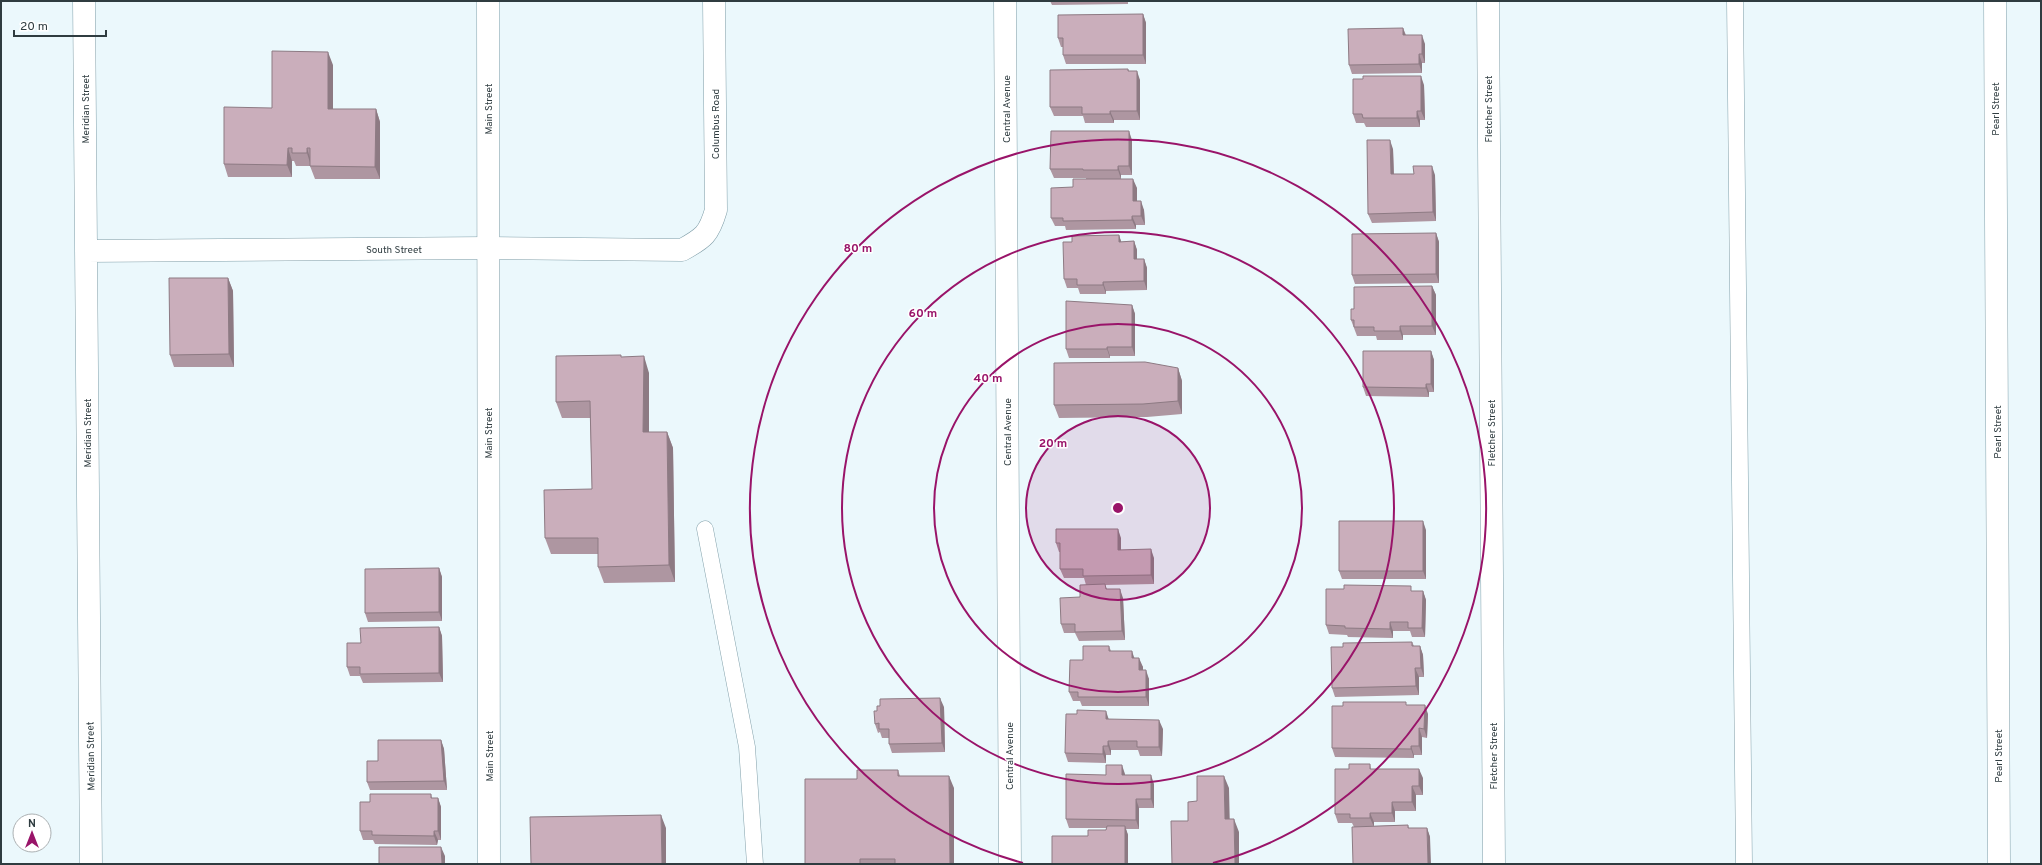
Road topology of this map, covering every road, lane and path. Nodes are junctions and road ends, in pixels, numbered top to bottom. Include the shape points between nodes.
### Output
1 (84, 1) edge
2 (488, 1) edge
3 (714, 1) edge
4 (1005, 1) edge
5 (1488, 1) edge
6 (1735, 1) edge
7 (1995, 1) edge
8 (699, 241) joint
9 (488, 248) junction
10 (86, 251) junction
11 (705, 529) dead end
12 (91, 864) edge
13 (489, 864) edge
14 (755, 864) edge
15 (1010, 864) edge
16 (1494, 864) edge
17 (1744, 864) edge
18 (1999, 864) edge

1 - 10 street, Meridian Street
2 - 9 street, Main Street
3 - 8 street, Columbus Road via 716,210 710,228
4 - 15 street, Central Avenue
5 - 16 street, Fletcher Street
6 - 17 lane
7 - 18 street, Pearl Street
8 - 9 street, South Street via 682,250
9 - 10 street, South Street
9 - 13 street, Main Street
10 - 12 street, Meridian Street
11 - 14 lane via 748,746

